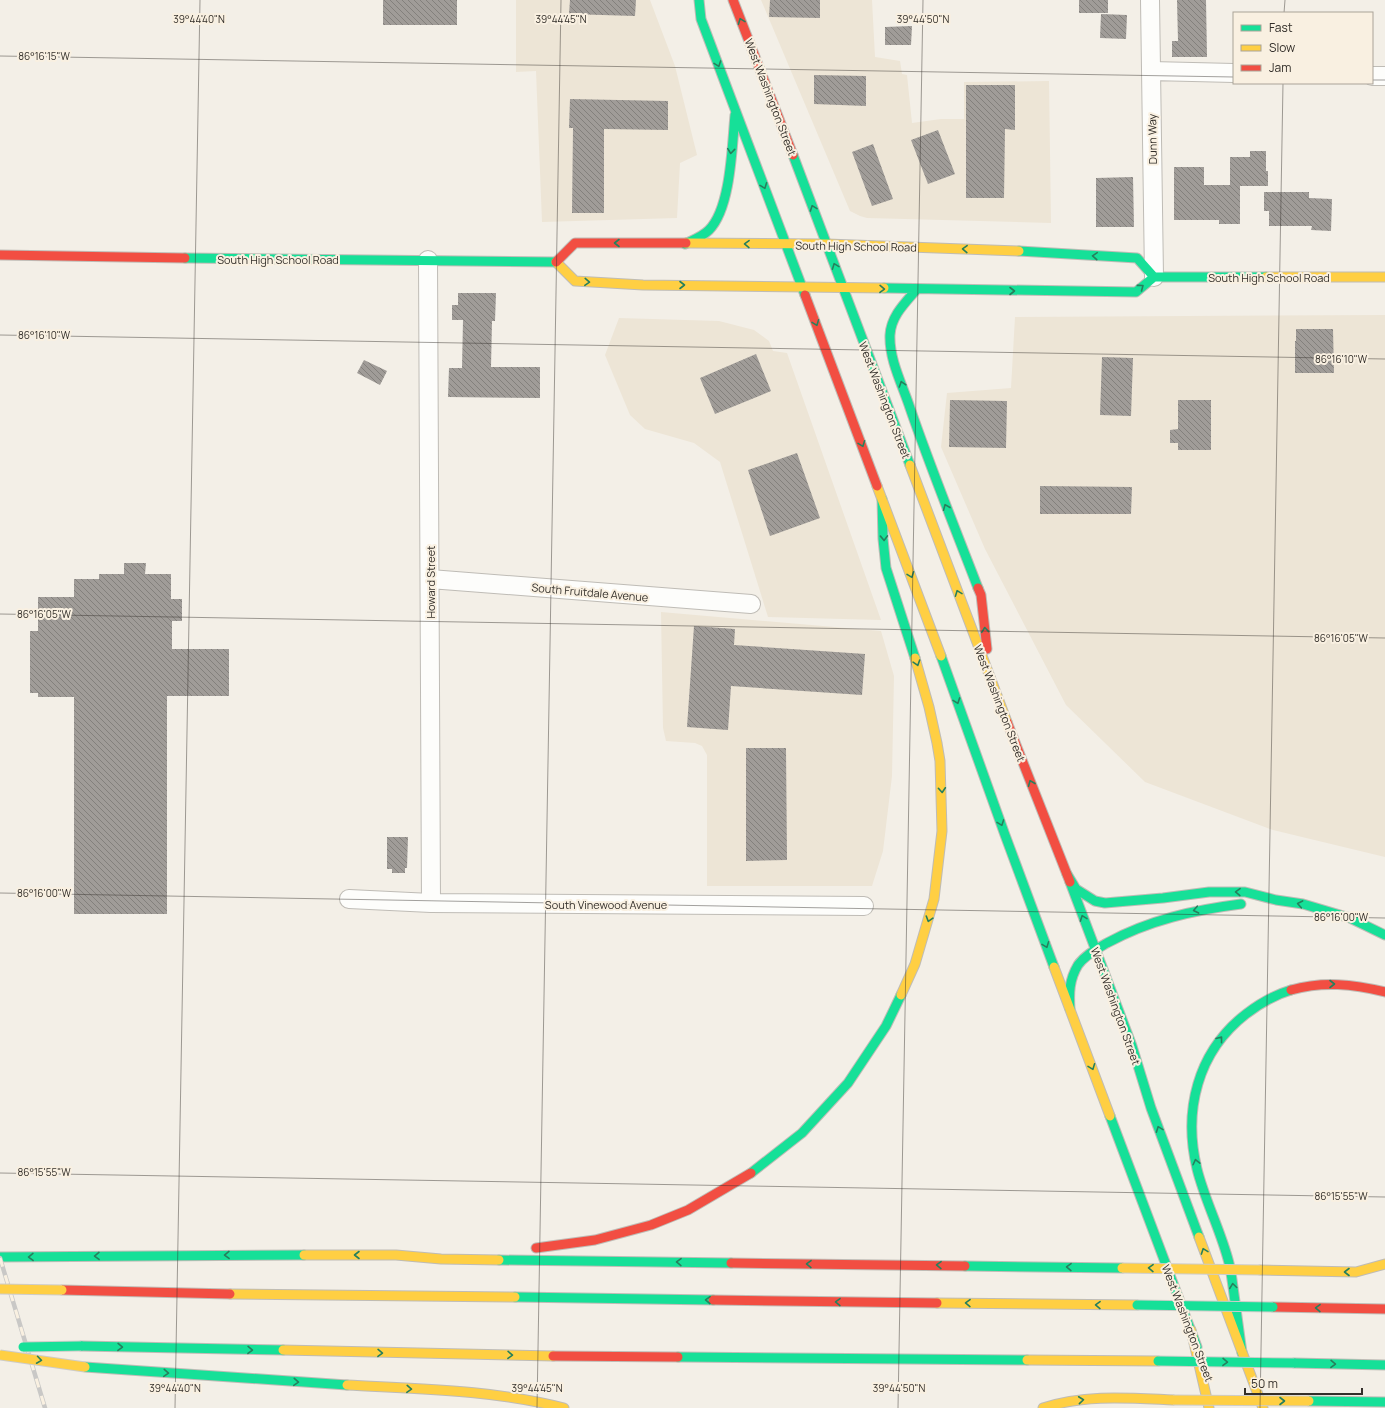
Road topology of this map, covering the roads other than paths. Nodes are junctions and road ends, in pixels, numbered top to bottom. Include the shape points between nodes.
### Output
1 (698, 0) edge
2 (733, 0) edge
3 (1150, 0) edge
4 (1151, 71) junction
5 (1233, 73) edge
6 (1373, 76) edge
7 (1385, 76) edge
8 (736, 112) junction
9 (685, 244) junction
10 (786, 244) junction
11 (827, 244) junction
12 (0, 255) edge
13 (428, 260) junction
14 (556, 262) junction
15 (1154, 277) junction
16 (1385, 277) edge
17 (802, 286) junction
18 (843, 288) junction
19 (917, 289) junction
20 (882, 499) junction
21 (430, 579) junction
22 (751, 604) dead end
23 (991, 682) junction
24 (1067, 874) junction
25 (349, 900) dead end
26 (1276, 900) junction
27 (431, 904) junction
28 (864, 906) dead end
29 (1385, 935) edge
30 (1095, 950) junction
31 (1385, 992) edge
32 (1070, 1009) junction
33 (433, 1249) dead end
34 (530, 1249) dead end
35 (396, 1255) junction
36 (0, 1257) edge
37 (1385, 1264) edge
38 (0, 1289) edge
39 (1385, 1309) edge
40 (1191, 1330) junction
41 (0, 1348) edge
42 (1242, 1353) junction
43 (0, 1355) edge
44 (1385, 1365) edge
45 (1385, 1402) edge
46 (564, 1408) edge
47 (1043, 1408) edge
48 (1209, 1408) edge
49 (1221, 1408) edge
50 (1263, 1408) edge

1 -> 8 main road, West Washington Street via 702,19
11 -> 2 main road, West Washington Street
3 - 4 street, Dunn Way
4 - 5 street
4 - 15 street, Dunn Way
6 - 7 street
8 -> 9 main road via 729,173 720,214 711,229
8 -> 10 main road, West Washington Street
10 -> 9 main road, South High School Road
9 -> 14 main road, South High School Road via 575,244
10 - 11 main road, South High School Road
10 - 17 main road, West Washington Street
15 -> 11 main road, South High School Road via 1137,258
18 -> 11 main road, West Washington Street
12 - 13 main road, South High School Road
13 - 14 main road, South High School Road
13 - 21 street, Howard Street
14 -> 17 main road via 575,281 643,285
15 - 16 main road, South High School Road
19 -> 15 main road via 1136,292
17 - 18 main road
17 -> 20 main road, West Washington Street
18 -> 19 main road
23 -> 18 main road, West Washington Street
23 -> 19 main road via 981,595 935,479 890,343 890,330 897,313
20 -> 32 main road, West Washington Street
20 -> 34 main road via 885,564 927,695 940,760 943,795 943,829 933,909 908,983 878,1039 840,1094 790,1144 768,1162 719,1194 653,1224 591,1241
21 - 22 street, South Fruitdale Avenue
21 - 27 street, Howard Street
24 -> 23 main road, West Washington Street
26 -> 24 main road via 1245,892 1209,892 1105,903 1095,901 1076,889
30 -> 24 main road, West Washington Street
25 - 27 street, South Vinewood Avenue
29 -> 26 main road via 1330,912
26 -> 30 main road via 1213,907 1165,918
27 - 28 street, South Vinewood Avenue
30 - 32 main road via 1084,959 1074,975 1068,993
42 -> 30 main road, West Washington Street
42 -> 31 main road via 1230,1266 1198,1170 1192,1140 1191,1120 1196,1084 1205,1061 1228,1029 1260,1004 1277,995 1318,984 1363,986
32 -> 40 main road, West Washington Street
33 - 35 main road
35 -> 36 main road
37 -> 35 main road, bridge via 1356,1272 441,1259
39 -> 38 main road, bridge
40 - 48 main road
40 - 49 main road, West Washington Street
41 -> 44 main road, bridge via 81,1346 493,1355
42 - 50 main road, West Washington Street
43 -> 46 main road, bridge via 85,1367 458,1392 537,1401
47 -> 45 main road, bridge via 1082,1399

